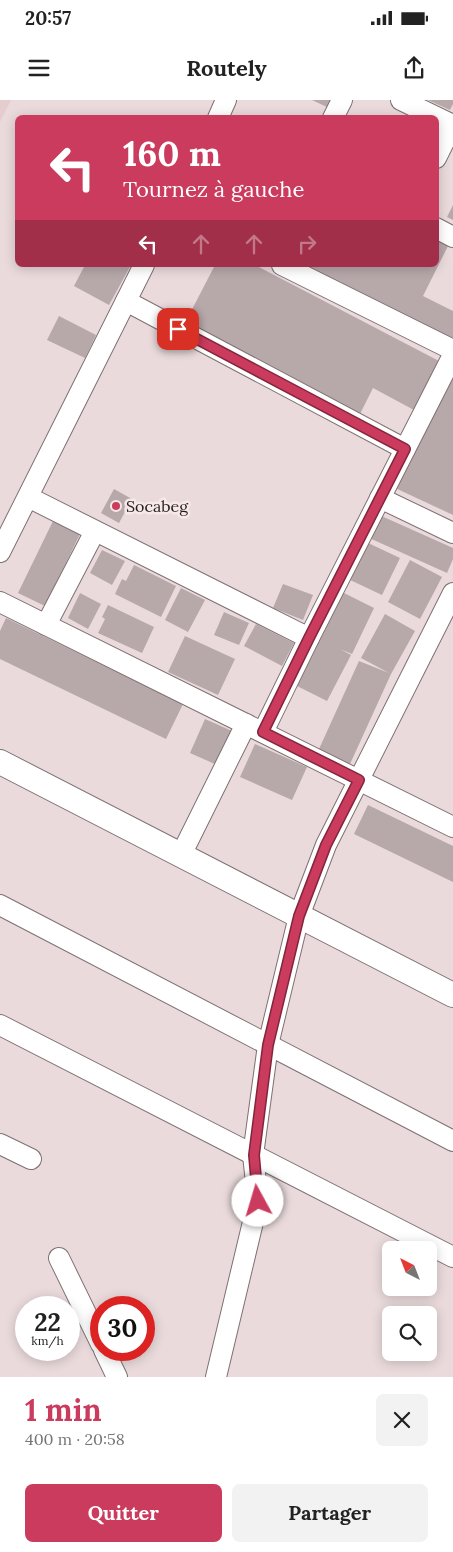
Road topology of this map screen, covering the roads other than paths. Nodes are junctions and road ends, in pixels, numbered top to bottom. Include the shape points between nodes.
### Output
1 (342, 100) edge
2 (400, 100) edge
3 (334, 115) edge
4 (433, 115) edge
5 (439, 118) edge
6 (453, 124) edge
7 (439, 152) edge
8 (439, 230) edge
9 (453, 237) edge
10 (143, 267) edge
11 (286, 267) edge
12 (126, 302) junction
13 (453, 350) edge
14 (453, 355) edge
15 (405, 449) junction
16 (28, 497) junction
17 (380, 498) junction
18 (95, 531) junction
19 (453, 534) edge
20 (0, 552) edge
21 (453, 593) edge
22 (0, 602) edge
23 (46, 625) junction
24 (309, 638) junction
25 (254, 728) junction
26 (0, 762) edge
27 (359, 780) junction
28 (452, 825) edge
29 (181, 856) junction
30 (0, 905) edge
31 (299, 916) junction
32 (453, 995) edge
33 (0, 1025) edge
34 (268, 1045) junction
35 (453, 1141) edge
36 (0, 1144) edge
37 (254, 1155) junction
38 (31, 1159) dead end
39 (453, 1257) edge
40 (59, 1258) dead end
41 (90, 1321) edge
42 (109, 1361) edge
43 (117, 1377) edge
44 (216, 1377) edge

1 - 3 street
2 - 4 street
5 - 6 street
6 - 7 street
8 - 9 street
10 - 12 street
11 - 13 street
12 - 15 street
12 - 16 street
14 - 15 street
15 - 17 street
16 - 18 street
16 - 20 street
17 - 19 street
17 - 24 street
18 - 23 street
18 - 24 street
21 - 27 street
22 - 23 street
23 - 25 street
24 - 25 street
25 - 27 street
25 - 29 street
26 - 29 street
27 - 28 street
27 - 31 street via 326,845
29 - 31 street
30 - 34 street
31 - 32 street
31 - 34 street
33 - 37 street
34 - 35 street
34 - 37 street
36 - 38 street
37 - 39 street
37 - 44 street via 258,1201
40 - 41 street
42 - 43 street

